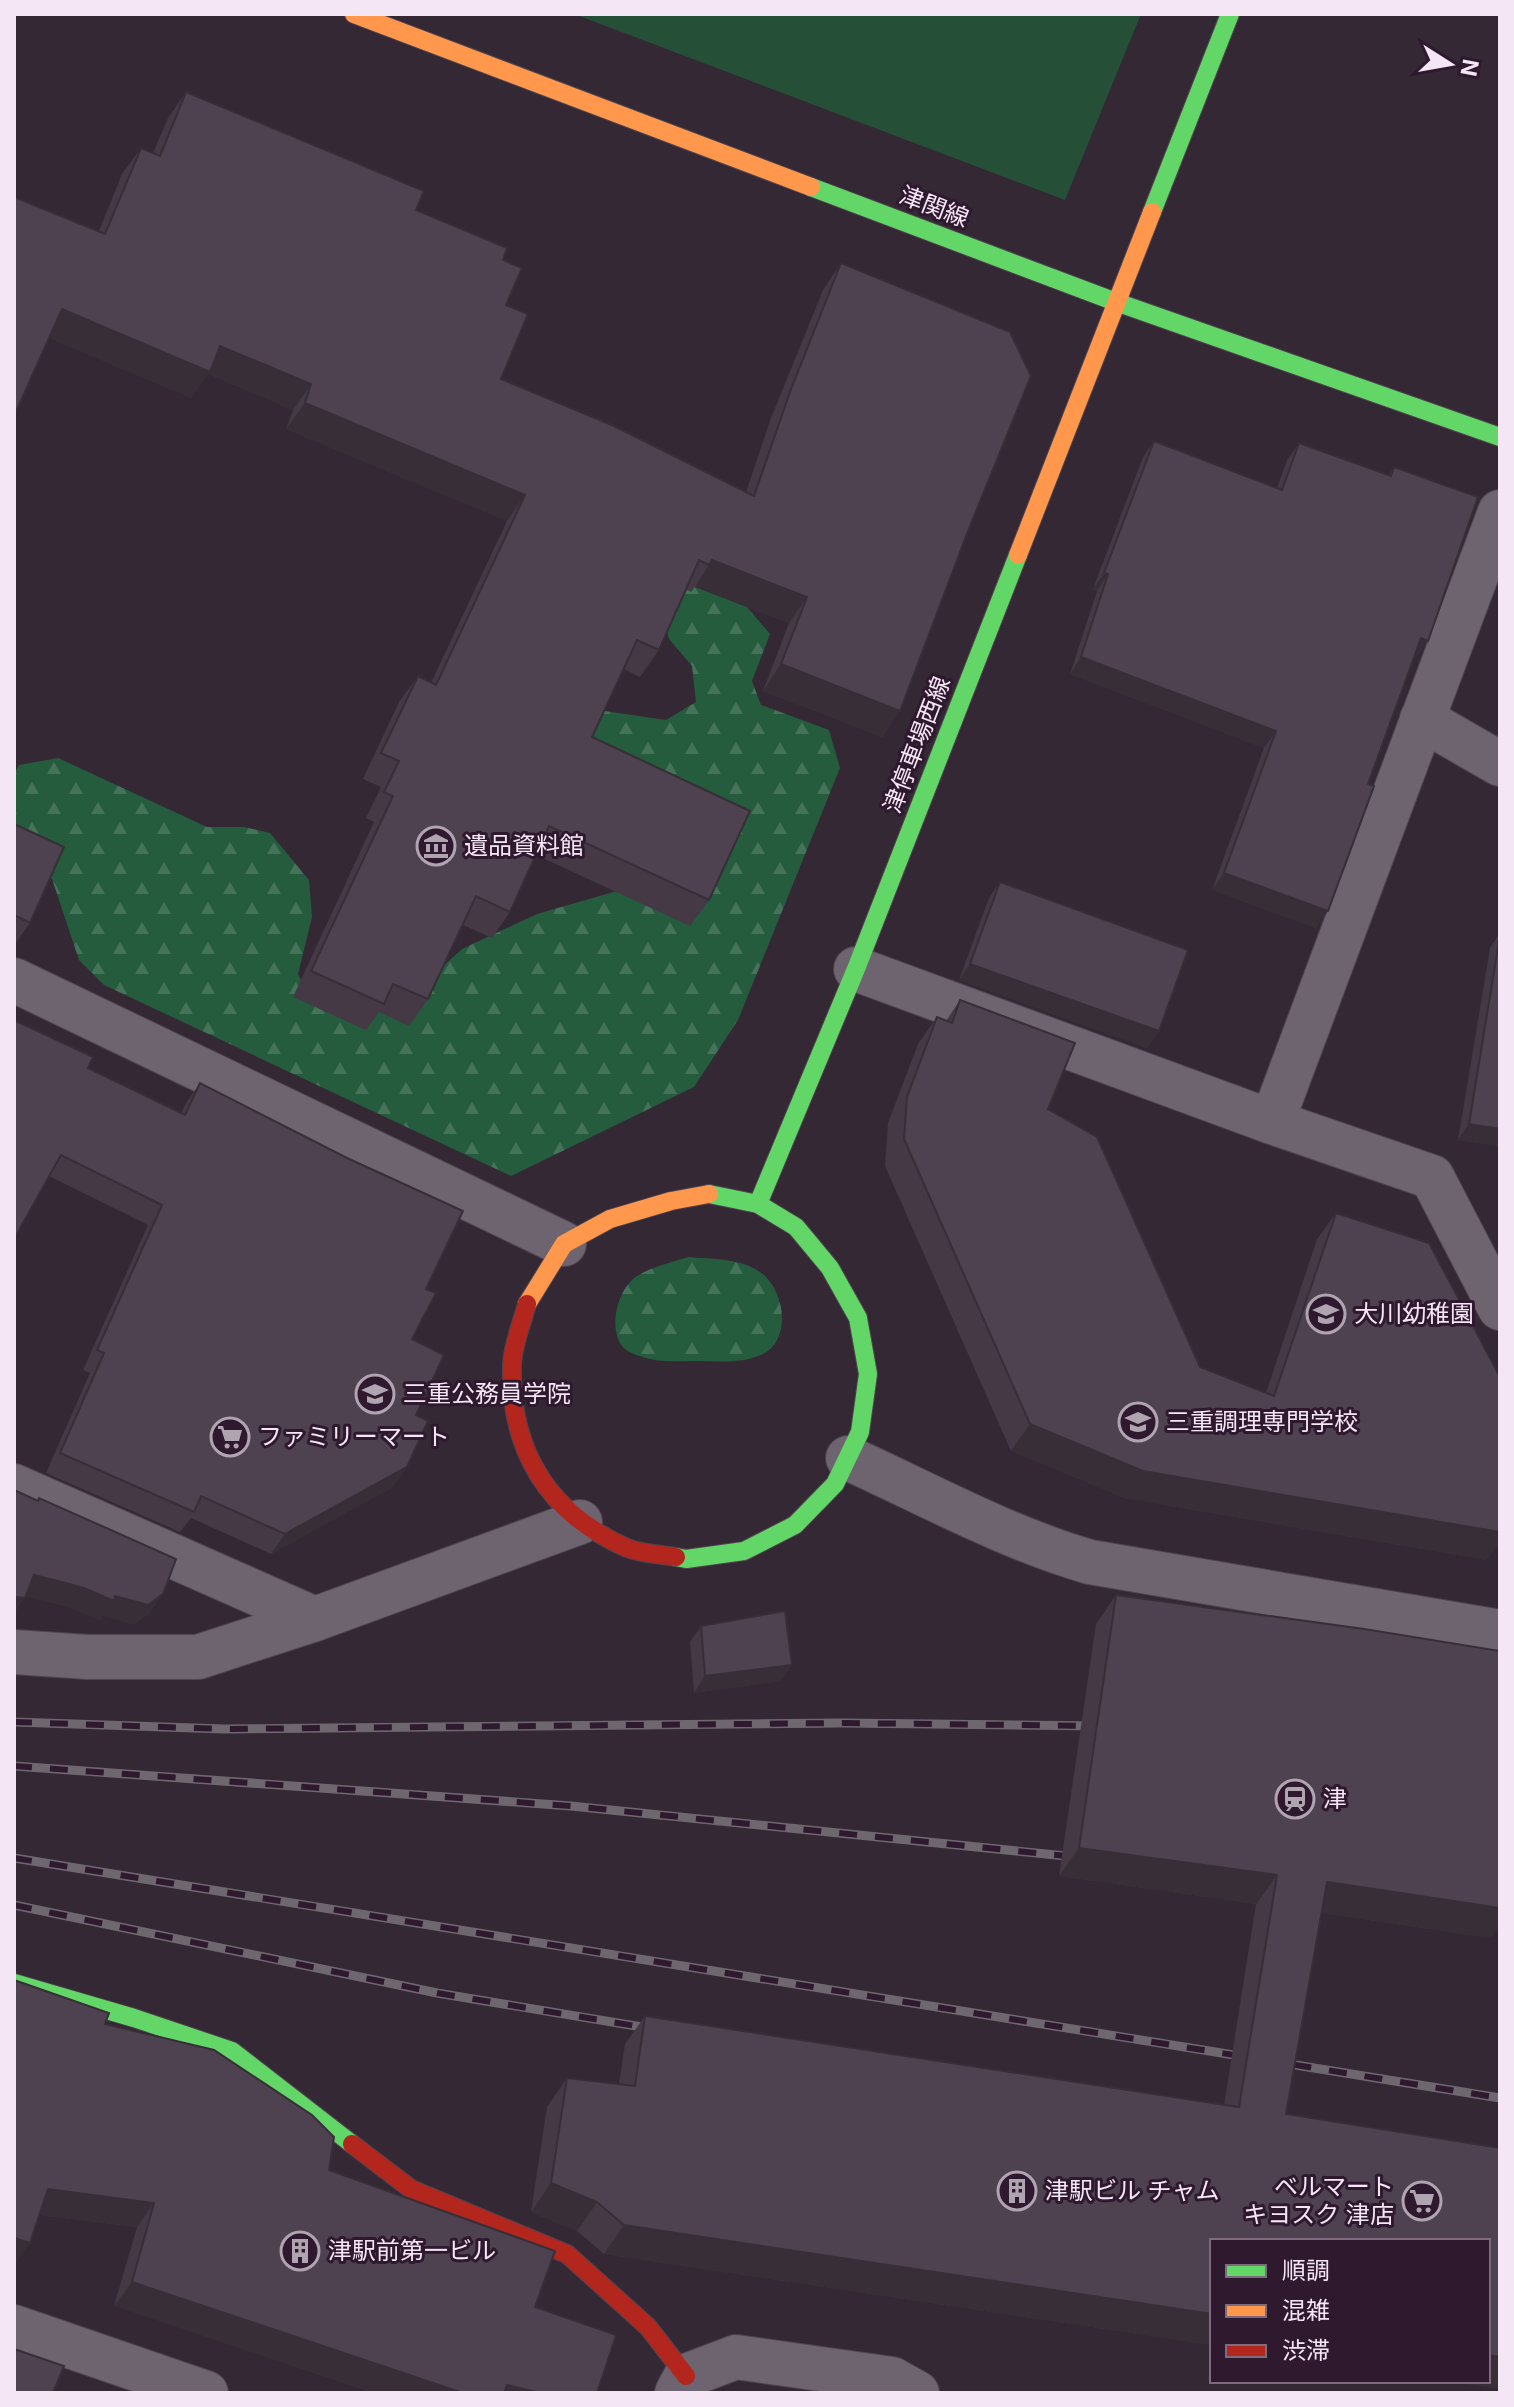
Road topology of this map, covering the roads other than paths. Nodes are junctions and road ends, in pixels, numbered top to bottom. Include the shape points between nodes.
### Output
1 (354, 14) edge
2 (1230, 14) edge
3 (1116, 302) junction
4 (1500, 437) edge
5 (1500, 512) edge
6 (1422, 719) junction
7 (1500, 764) edge
8 (856, 969) junction
9 (14, 980) edge
10 (1272, 1122) junction
11 (758, 1204) junction
12 (564, 1244) junction
13 (1500, 1308) edge
14 (848, 1458) junction
15 (14, 1486) edge
16 (580, 1522) junction
17 (315, 1619) junction
18 (1500, 1632) edge
19 (14, 1652) edge
20 (14, 1983) edge
21 (14, 2327) edge
22 (108, 2378) edge
23 (682, 2384) edge
24 (206, 2393) edge
25 (917, 2393) edge

1 - 3 street, 津関線
2 - 3 street, 津停車場西線
3 - 4 street, 津関線
3 - 8 street, 津停車場西線
5 - 6 street
6 - 7 street
6 - 10 street
8 - 10 street
8 - 11 street, 津停車場西線
9 - 12 street
10 - 13 street via 1432,1177
11 - 12 street via 709,1194 671,1201 610,1219
11 - 14 street via 796,1227 830,1268 858,1318 868,1374 860,1432
12 - 16 street via 528,1302 512,1361 515,1422 538,1478
14 - 16 street via 835,1484 795,1525 744,1551 672,1557 630,1549
14 - 18 street via 1016,1535 1090,1562
15 - 17 street
16 - 17 street
17 - 19 street via 198,1657
20 - 23 street via 232,2051 411,2189 567,2254 648,2327
21 - 22 street
22 - 24 street
23 - 25 street via 736,2357 892,2379

